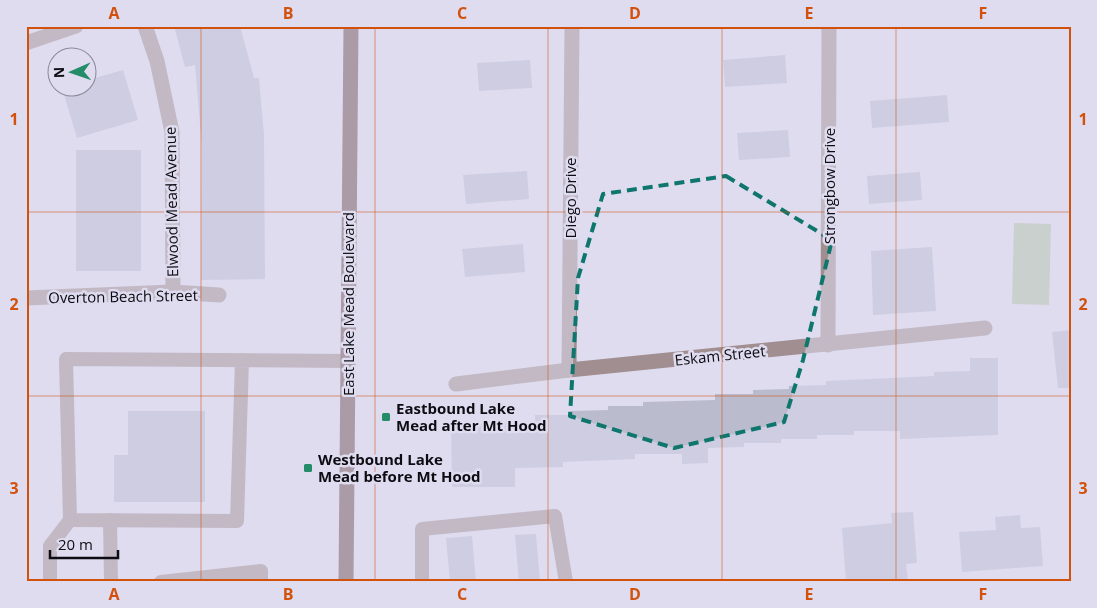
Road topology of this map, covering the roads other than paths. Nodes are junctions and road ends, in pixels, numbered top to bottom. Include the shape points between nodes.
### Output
1 (76, 26) edge
2 (145, 26) edge
3 (351, 26) edge
4 (572, 26) edge
5 (830, 26) edge
6 (26, 43) edge
7 (173, 292) junction
8 (219, 295) dead end
9 (26, 298) edge
10 (984, 328) dead end
11 (828, 345) junction
12 (242, 360) junction
13 (348, 361) junction
14 (569, 370) junction
15 (456, 384) dead end
16 (70, 520) junction
17 (110, 520) junction
18 (50, 582) edge
19 (111, 582) edge
20 (161, 582) edge
21 (261, 582) edge
22 (346, 582) edge
23 (422, 582) edge
24 (566, 582) edge

1 - 6 street
2 - 7 street, Elwood Mead Avenue via 157,61 172,132
3 - 13 main road, East Lake Mead Boulevard
4 - 14 street, Diego Drive
5 - 11 street, Strongbow Drive
7 - 8 street, Overton Beach Street
7 - 9 street, Overton Beach Street
10 - 11 street, Eskam Street
11 - 14 street, Eskam Street
12 - 13 lane
12 - 16 lane via 66,359
12 - 17 lane via 238,521
13 - 22 main road, East Lake Mead Boulevard
14 - 15 street, Eskam Street
16 - 17 lane
16 - 18 lane via 50,546
17 - 19 lane
20 - 21 lane via 261,571
23 - 24 lane via 422,529 555,516

